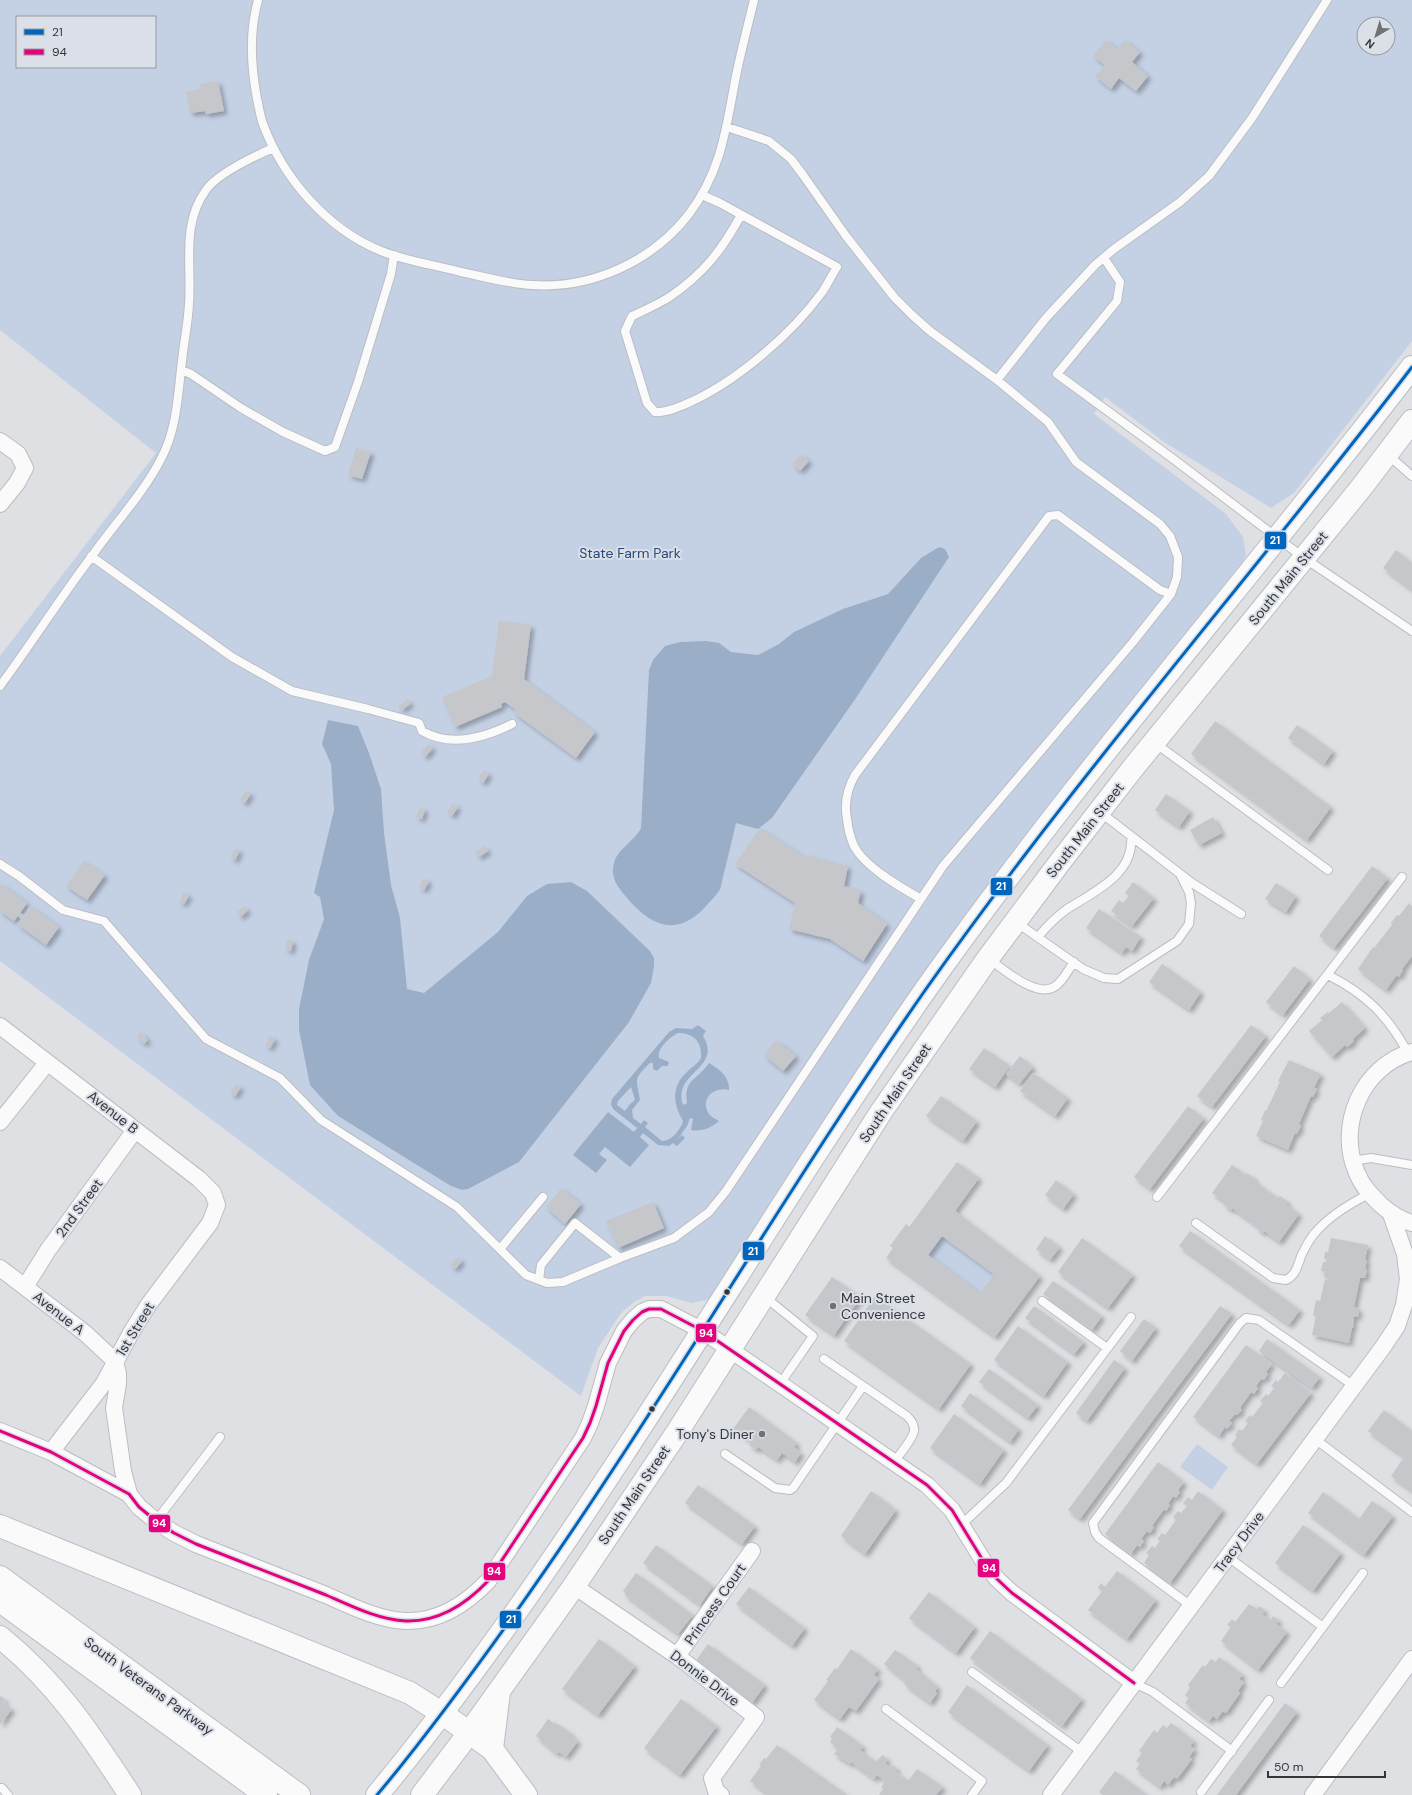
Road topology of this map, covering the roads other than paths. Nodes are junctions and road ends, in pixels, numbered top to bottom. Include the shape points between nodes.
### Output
1 (258, 0) edge
2 (754, 0) edge
3 (1327, 0) edge
4 (727, 128) junction
5 (273, 148) junction
6 (702, 195) junction
7 (741, 215) junction
8 (394, 255) junction
9 (1104, 258) junction
10 (1412, 367) edge
11 (181, 370) junction
12 (997, 380) junction
13 (1412, 421) edge
14 (0, 440) edge
15 (1387, 454) junction
16 (1412, 476) edge
17 (0, 504) edge
18 (1278, 538) junction
19 (91, 556) junction
20 (1304, 558) junction
21 (1171, 594) junction
22 (1412, 631) edge
23 (0, 686) edge
24 (512, 724) dead end
25 (1154, 742) junction
26 (1099, 812) junction
27 (1131, 836) junction
28 (0, 864) edge
29 (1328, 870) dead end
30 (1180, 874) junction
31 (1402, 877) dead end
32 (920, 899) junction
33 (1241, 914) dead end
34 (1016, 921) junction
35 (1038, 937) junction
36 (960, 943) junction
37 (987, 960) junction
38 (1074, 962) junction
39 (1328, 975) junction
40 (0, 1026) edge
41 (1410, 1052) edge
42 (47, 1063) junction
43 (0, 1122) edge
44 (135, 1130) junction
45 (1352, 1161) junction
46 (1412, 1165) edge
47 (1370, 1194) junction
48 (543, 1197) dead end
49 (1157, 1197) dead end
50 (218, 1205) joint
51 (1391, 1214) junction
52 (1196, 1223) dead end
53 (1412, 1223) edge
54 (500, 1249) junction
55 (620, 1258) junction
56 (0, 1268) edge
57 (1411, 1278) edge
58 (539, 1280) junction
59 (25, 1287) junction
60 (764, 1296) junction
61 (1042, 1302) dead end
62 (1131, 1317) dead end
63 (703, 1331) junction
64 (1107, 1348) junction
65 (730, 1349) junction
66 (824, 1359) dead end
67 (115, 1362) junction
68 (780, 1384) junction
69 (863, 1386) junction
70 (1354, 1386) junction
71 (837, 1423) junction
72 (0, 1431) edge
73 (220, 1437) dead end
74 (1315, 1439) junction
75 (51, 1452) junction
76 (725, 1454) dead end
77 (894, 1462) junction
78 (129, 1494) junction
79 (1412, 1512) edge
80 (156, 1521) junction
81 (0, 1526) edge
82 (960, 1526) junction
83 (752, 1551) dead end
84 (1228, 1557) junction
85 (1364, 1573) dead end
86 (0, 1576) edge
87 (574, 1586) junction
88 (0, 1601) edge
89 (1191, 1606) junction
90 (1323, 1627) junction
91 (0, 1637) edge
92 (677, 1656) junction
93 (1412, 1659) edge
94 (972, 1672) dead end
95 (1134, 1683) junction
96 (1281, 1683) dead end
97 (499, 1691) junction
98 (1269, 1700) dead end
99 (886, 1709) dead end
100 (443, 1714) junction
101 (469, 1733) junction
102 (492, 1749) junction
103 (1232, 1751) junction
104 (1082, 1752) junction
105 (0, 1788) edge
106 (293, 1791) edge
107 (1201, 1792) dead end
108 (8, 1795) edge
109 (130, 1795) edge
110 (266, 1795) edge
111 (377, 1795) edge
112 (422, 1795) edge
113 (526, 1795) edge
114 (721, 1795) edge
115 (972, 1795) edge
116 (1051, 1795) edge
117 (1313, 1795) edge

1 - 5 lane via 253,17 251,57 262,122
2 - 4 lane
3 - 9 lane via 1252,118 1209,176 1180,202
4 - 6 lane via 722,150
4 - 12 lane via 769,141 791,159 894,297 930,331
5 - 8 lane via 283,166 312,204 361,241
5 - 11 lane via 226,173 207,188 197,204 191,221 189,304
6 - 7 lane
6 - 8 lane via 688,215 652,251 606,274 575,284 541,286 513,283
7 - 7 lane via 837,267 811,306 755,361 703,397 663,413 655,412 647,403 625,331 628,322 632,316 669,297 712,261
8 - 11 lane via 391,274 358,382 335,447 326,451 283,432
9 - 12 lane via 1079,281
9 - 18 lane via 1120,282 1117,300 1057,374
10 - 18 highway
11 - 19 lane via 173,425 162,457 141,491
12 - 21 lane via 1048,422 1076,462 1160,524 1170,536 1178,557 1177,577
13 - 15 highway, South Main Street
14 - 17 street via 18,454 25,468
15 - 16 lane
15 - 20 highway, South Main Street
18 - 20 lane
18 - 36 highway via 1054,816
19 - 23 lane
19 - 24 lane via 232,657 292,691 368,708 419,723 422,731 452,741 476,737
20 - 22 lane
20 - 25 highway, South Main Street
21 - 32 lane via 943,866
21 - 32 lane via 1160,590 1058,515 1049,516 855,775 848,788 846,815 854,845 860,855
25 - 26 highway, South Main Street
25 - 29 lane
26 - 27 lane
26 - 34 highway, South Main Street
27 - 30 lane
27 - 35 lane via 1132,847 1114,877 1095,893 1050,922
28 - 54 lane via 63,910 104,921 206,1039 280,1078 322,1120 457,1207
30 - 33 lane via 1202,891
30 - 38 lane via 1189,892 1191,915 1189,924 1177,941 1118,979 1100,977
31 - 39 lane
32 - 55 lane via 713,1207 674,1238
34 - 35 lane
34 - 37 highway, South Main Street
35 - 38 lane
36 - 37 highway
36 - 63 highway via 926,989 844,1112
37 - 38 lane via 1021,982 1046,990 1053,988
37 - 60 highway, South Main Street via 881,1112
39 - 41 lane via 1368,999 1397,1032
39 - 49 lane
40 - 42 street, Avenue B
41 - 45 street, Tracy Drive via 1382,1068 1363,1090 1349,1132
42 - 43 street
42 - 44 street, Avenue B
44 - 50 street, Avenue B via 199,1179 213,1193
44 - 59 street, 2nd Street via 48,1250
45 - 46 lane via 1371,1158
45 - 47 street, Tracy Drive via 1356,1173
47 - 51 street, Tracy Drive
47 - 52 lane via 1356,1200 1329,1219 1314,1234 1302,1252 1295,1274 1286,1280 1274,1278
48 - 54 lane
50 - 67 street, 1st Street via 210,1223 149,1304
51 - 53 street, Tracy Drive
51 - 57 street, Tracy Drive
54 - 58 lane via 526,1275
55 - 58 lane via 563,1282 546,1283
55 - 58 lane via 574,1223 541,1264
56 - 59 street, Avenue A
57 - 70 street, Tracy Drive via 1397,1326
59 - 67 street, Avenue A via 85,1333
60 - 65 highway, South Main Street
60 - 68 lane via 813,1336
61 - 64 lane
62 - 64 lane
63 - 65 street
63 - 80 street via 661,1309 649,1309 633,1320 624,1331 608,1364 585,1433 513,1545 477,1593 438,1615 407,1621 373,1614 196,1544
63 - 100 highway via 554,1557
64 - 82 lane via 1006,1483
65 - 68 street
65 - 87 highway, South Main Street
66 - 69 lane
67 - 75 street, 1st Street via 104,1383
67 - 78 street via 118,1384 114,1408
68 - 71 street
69 - 71 lane
69 - 77 lane via 908,1416 914,1426 913,1434
70 - 74 street, Tracy Drive
70 - 89 lane via 1259,1320 1246,1318 1240,1323 1093,1523 1099,1538
71 - 76 lane via 790,1490 775,1488
71 - 77 street
72 - 75 street
73 - 80 lane
74 - 79 lane
74 - 84 street, Tracy Drive
75 - 78 street
77 - 82 street via 941,1497 952,1510
78 - 80 street via 139,1507
81 - 100 highway via 410,1693
82 - 95 street via 997,1579 1012,1593
83 - 92 street, Princess Court
84 - 89 street, Tracy Drive
84 - 90 lane
85 - 90 lane
86 - 106 highway, South Veterans Parkway
87 - 92 street, Donnie Drive
87 - 97 highway, South Main Street
88 - 110 highway, South Veterans Parkway
89 - 95 street, Tracy Drive
90 - 96 lane
91 - 109 highway via 39,1671 57,1691 90,1733
92 - 114 street, Donnie Drive via 756,1716 712,1778 716,1792
93 - 117 street
94 - 104 lane
95 - 103 lane via 1153,1692
95 - 104 street, Tracy Drive
97 - 101 highway, South Main Street
97 - 102 highway
98 - 103 lane
99 - 115 lane via 982,1781
100 - 101 highway
100 - 111 highway
101 - 102 highway
101 - 112 highway, South Main Street
102 - 113 highway
103 - 107 lane
104 - 116 street, Tracy Drive
105 - 108 lane

